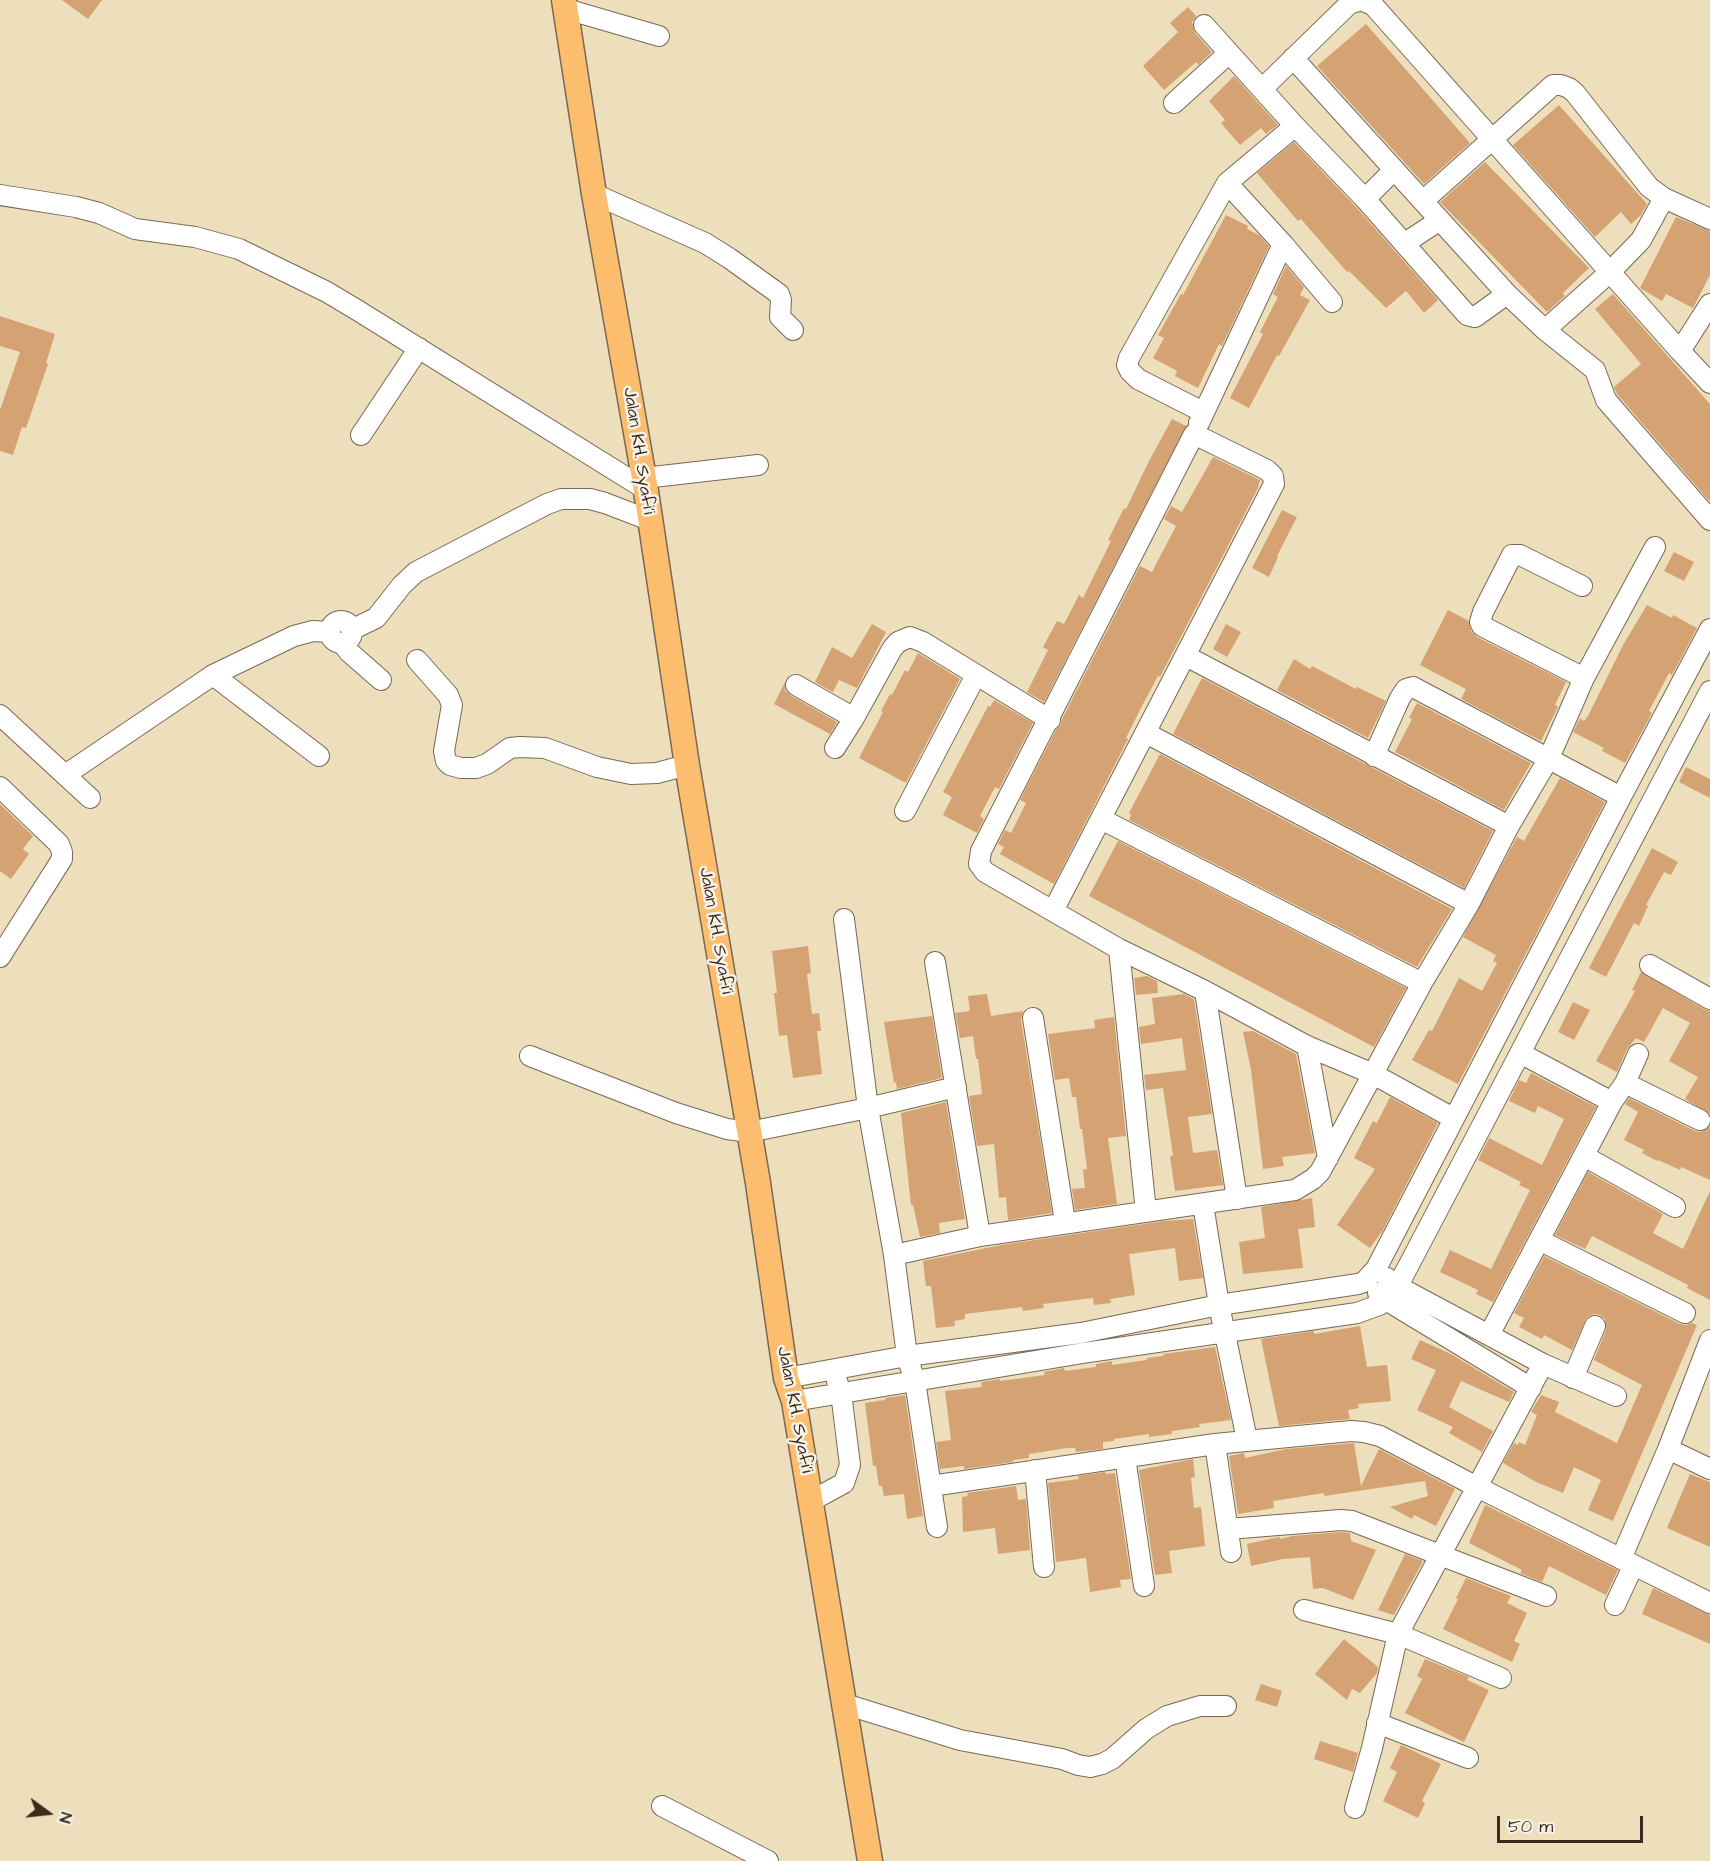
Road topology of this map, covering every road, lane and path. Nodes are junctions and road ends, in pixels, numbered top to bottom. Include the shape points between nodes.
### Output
1 (565, 4) edge
2 (1204, 25) dead end
3 (659, 36) dead end
4 (1229, 53) junction
5 (1293, 58) junction
6 (1263, 88) junction
7 (1174, 103) dead end
8 (1295, 126) junction
9 (1492, 139) junction
10 (1394, 170) junction
11 (1227, 183) junction
12 (594, 194) junction
13 (0, 195) edge
14 (1664, 198) junction
15 (1365, 199) junction
16 (1423, 201) junction
17 (1710, 219) edge
18 (1440, 220) junction
19 (1405, 243) junction
20 (1283, 244) junction
21 (1610, 272) junction
22 (1507, 294) junction
23 (1332, 302) dead end
24 (1710, 304) edge
25 (793, 330) dead end
26 (1545, 330) junction
27 (419, 348) junction
28 (1680, 351) junction
29 (1710, 382) edge
30 (1203, 412) junction
31 (1194, 434) junction
32 (361, 435) dead end
33 (758, 465) dead end
34 (644, 484) junction
35 (650, 520) junction
36 (1710, 520) edge
37 (1655, 547) dead end
38 (1582, 586) dead end
39 (1710, 629) edge
40 (341, 635) junction
41 (1186, 656) junction
42 (417, 660) dead end
43 (213, 675) junction
44 (976, 675) junction
45 (1584, 678) junction
46 (381, 680) dead end
47 (796, 685) dead end
48 (1710, 691) edge
49 (0, 715) edge
50 (854, 718) junction
51 (1050, 720) junction
52 (1146, 733) junction
53 (835, 748) dead end
54 (319, 756) dead end
55 (1374, 756) junction
56 (1549, 758) junction
57 (687, 765) junction
58 (65, 775) junction
59 (0, 787) edge
60 (1621, 797) junction
61 (90, 798) dead end
62 (905, 811) dead end
63 (1101, 819) junction
64 (1509, 826) junction
65 (1469, 904) junction
66 (1053, 910) junction
67 (844, 919) dead end
68 (1119, 949) junction
69 (0, 957) edge
70 (936, 962) dead end
71 (1650, 965) dead end
72 (1422, 984) junction
73 (1205, 990) junction
74 (1710, 999) edge
75 (1033, 1018) dead end
76 (1307, 1046) junction
77 (1520, 1053) junction
78 (1638, 1054) dead end
79 (530, 1056) dead end
80 (1481, 1064) junction
81 (1372, 1074) junction
82 (1507, 1077) junction
83 (1624, 1083) junction
84 (956, 1087) junction
85 (1612, 1102) junction
86 (868, 1108) junction
87 (1453, 1118) junction
88 (1700, 1120) dead end
89 (749, 1132) junction
90 (1584, 1156) junction
91 (1328, 1158) junction
92 (1237, 1199) junction
93 (1203, 1204) junction
94 (1675, 1207) dead end
95 (1146, 1212) junction
96 (1065, 1222) junction
97 (980, 1236) junction
98 (1541, 1240) junction
99 (894, 1255) junction
100 (1370, 1276) junction
101 (1392, 1293) junction
102 (1220, 1305) junction
103 (1685, 1313) dead end
104 (1595, 1326) dead end
105 (1227, 1332) junction
106 (1081, 1333) junction
107 (1489, 1335) junction
108 (1083, 1353) junction
109 (1708, 1353) edge
110 (907, 1356) junction
111 (1543, 1364) junction
112 (833, 1370) junction
113 (786, 1378) junction
114 (1573, 1378) junction
115 (915, 1381) junction
116 (1531, 1388) junction
117 (841, 1393) junction
118 (1616, 1396) dead end
119 (794, 1401) junction
120 (1247, 1440) junction
121 (1215, 1444) junction
122 (1668, 1449) junction
123 (1125, 1457) junction
124 (1710, 1469) edge
125 (1035, 1470) junction
126 (931, 1486) junction
127 (1477, 1487) junction
128 (811, 1501) junction
129 (936, 1527) dead end
130 (1228, 1529) junction
131 (1231, 1552) dead end
132 (1441, 1555) junction
133 (1627, 1563) junction
134 (1044, 1567) dead end
135 (1144, 1586) dead end
136 (1546, 1596) dead end
137 (1710, 1603) edge
138 (1615, 1605) dead end
139 (1304, 1610) dead end
140 (1398, 1634) junction
141 (1501, 1678) dead end
142 (845, 1704) junction
143 (1226, 1706) dead end
144 (1377, 1723) junction
145 (1468, 1758) dead end
146 (662, 1806) dead end
147 (1354, 1808) dead end
148 (768, 1861) edge
149 (870, 1861) edge

1 - 3 street
1 - 12 main road, Jalan KH. Syafi'i
2 - 4 street
4 - 6 street
4 - 7 street
5 - 6 street
5 - 9 street via 1349,3 1368,2
5 - 10 street
6 - 8 street
8 - 11 street
8 - 15 street
9 - 14 street via 1553,85 1561,85 1575,93 1641,178
9 - 16 street
9 - 21 street
10 - 15 street
10 - 16 street
11 - 20 street
11 - 30 street via 1127,365 1138,379
12 - 25 street via 705,243 729,258 779,294 780,317
12 - 34 main road, Jalan KH. Syafi'i
13 - 27 street via 75,207 135,229 195,237 239,249 327,292
14 - 17 street
14 - 21 street via 1641,240
15 - 19 street
16 - 18 street
18 - 19 street
18 - 22 street
19 - 22 street via 1467,315 1475,316
20 - 23 street
20 - 30 street
21 - 26 street
21 - 28 street
22 - 26 street
24 - 28 street
26 - 36 street via 1595,370 1606,400
27 - 32 street
27 - 34 street
28 - 29 street
30 - 31 street
31 - 41 street via 1268,470 1274,484
31 - 51 street
33 - 34 street
34 - 35 main road, Jalan KH. Syafi'i
35 - 40 street via 590,499 561,499 416,572 376,618
35 - 57 main road, Jalan KH. Syafi'i
37 - 45 street
38 - 45 street via 1520,555 1512,555 1480,622
39 - 60 street
40 - 43 street via 313,631 294,636
40 - 46 street via 349,652
41 - 52 street
41 - 55 street
42 - 57 street via 452,705 444,751 450,765 476,768 510,748 520,747 545,748 597,767 631,774 657,773
43 - 54 street
43 - 58 street
44 - 50 street via 923,642 910,637 903,639 892,649
44 - 51 street
44 - 62 street
45 - 56 street
47 - 50 street
48 - 77 street
49 - 58 street
50 - 53 street
51 - 66 street via 979,858 985,872
52 - 63 street
52 - 65 street
55 - 56 street via 1400,698 1413,687
55 - 64 street
56 - 60 street
56 - 64 street
57 - 89 main road, Jalan KH. Syafi'i
58 - 61 street
59 - 69 street via 59,844 62,859
60 - 80 street
63 - 66 street
63 - 72 street
64 - 65 street
65 - 72 street
66 - 68 street
67 - 86 street
68 - 73 street
68 - 95 street
70 - 84 street
71 - 74 street
72 - 81 street
73 - 76 street
73 - 92 street
75 - 96 street
76 - 81 street
76 - 91 street
77 - 82 street
77 - 85 street
78 - 83 street
79 - 89 street via 676,1113
80 - 82 street
80 - 87 street
81 - 87 street
81 - 91 street
82 - 101 street
83 - 85 street
83 - 88 street
84 - 86 street
84 - 97 street
85 - 90 street
86 - 89 street
86 - 99 street
87 - 100 street
89 - 113 main road, Jalan KH. Syafi'i
90 - 94 street
90 - 98 street
91 - 92 street via 1313,1179 1295,1190
92 - 93 street
93 - 95 street
93 - 102 street
95 - 96 street
96 - 97 street
97 - 99 street
98 - 103 street
98 - 107 street
99 - 110 street
100 - 101 street
100 - 102 street via 1348,1286
101 - 105 street via 1379,1305 1357,1313
101 - 107 street
101 - 116 street
102 - 105 street
102 - 106 street
104 - 114 street
105 - 108 street
105 - 120 street
106 - 108 street
106 - 110 street
107 - 111 street
108 - 115 street
109 - 122 street
110 - 112 street
110 - 115 street
111 - 114 street
111 - 116 street
112 - 113 street
112 - 117 street
113 - 119 main road, Jalan KH. Syafi'i
114 - 118 street
115 - 117 street
115 - 126 street
116 - 127 street
117 - 119 street
117 - 128 street via 849,1447 848,1474 844,1483
119 - 128 main road, Jalan KH. Syafi'i
120 - 121 street
120 - 127 street via 1351,1431 1372,1433
121 - 123 street
121 - 130 street
122 - 124 street
122 - 133 street
123 - 125 street
123 - 135 street
125 - 126 street
125 - 134 street
126 - 129 street
127 - 132 street
127 - 133 street
128 - 142 main road, Jalan KH. Syafi'i
130 - 131 street
130 - 132 street via 1352,1521
132 - 136 street
132 - 140 street
133 - 137 street
133 - 138 street
139 - 140 street
140 - 141 street
140 - 144 street
142 - 143 street via 960,1740 1090,1767 1112,1759 1167,1716 1200,1706
142 - 149 main road, Jalan KH. Syafi'i
144 - 145 street
144 - 147 street
146 - 148 street

